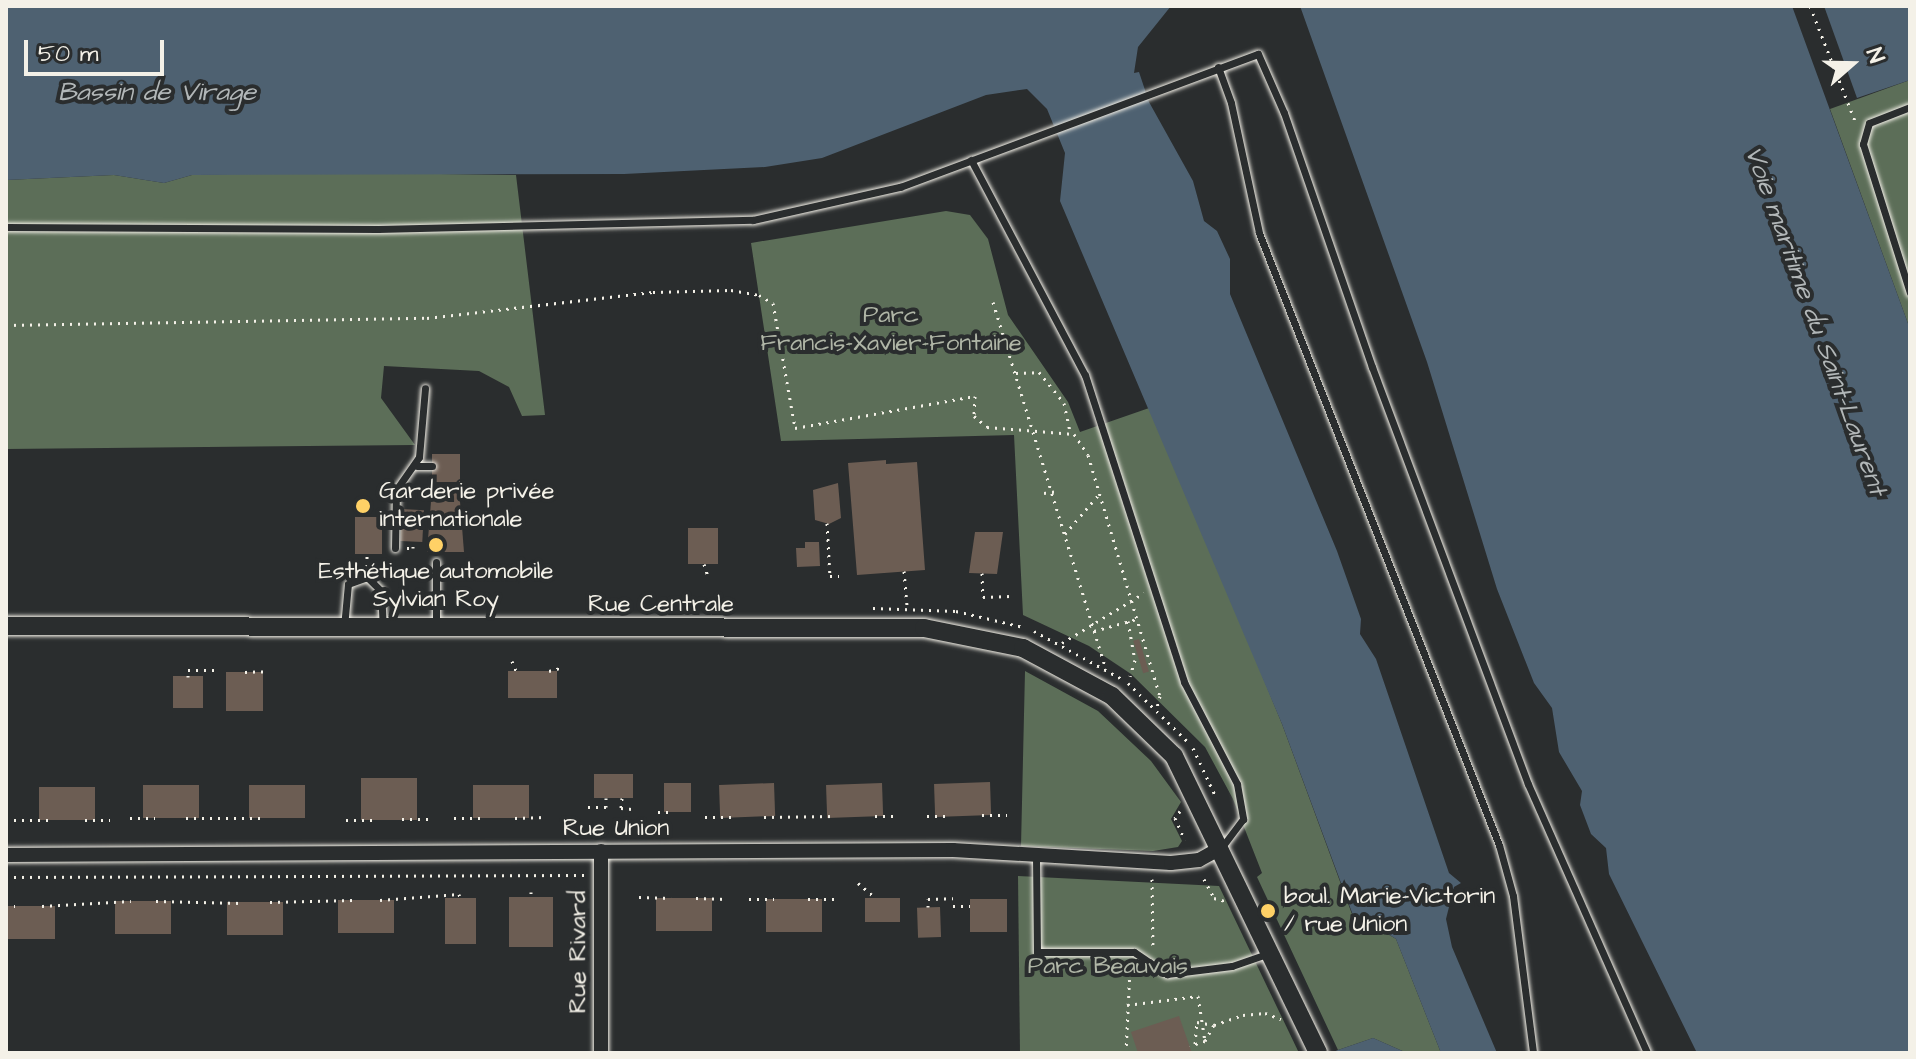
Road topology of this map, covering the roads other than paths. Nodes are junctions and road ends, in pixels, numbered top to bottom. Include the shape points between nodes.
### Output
1 (1218, 67) junction
2 (1910, 107) edge
3 (971, 160) junction
4 (6, 227) edge
5 (1910, 293) edge
6 (425, 388) dead end
7 (417, 466) junction
8 (432, 466) dead end
9 (395, 548) dead end
10 (436, 562) dead end
11 (6, 626) edge
12 (344, 629) junction
13 (383, 629) junction
14 (436, 629) junction
15 (1221, 848) junction
16 (601, 851) junction
17 (6, 855) edge
18 (1036, 857) junction
19 (1271, 952) junction
20 (601, 1053) edge
21 (1318, 1053) edge
22 (1533, 1053) edge
23 (1647, 1053) edge

1 - 3 lane
1 - 22 lane via 1259,233 1499,845 1513,896
1 - 23 lane via 1258,54 1284,113 1372,367 1528,784
2 - 5 lane via 1875,119 1866,128 1863,144
3 - 4 lane via 869,195 726,223
3 - 15 lane via 1085,375 1184,682 1237,784 1243,819
6 - 7 lane
7 - 8 lane
7 - 9 lane via 396,490
10 - 14 lane
11 - 12 street, Rue Centrale
12 - 13 street, Rue Centrale
12 - 13 lane via 348,584 367,577 381,591
13 - 14 street, Rue Centrale
14 - 15 street, Rue Centrale via 924,628 1005,642 1076,672 1143,722 1185,772
15 - 18 street, Rue Union via 1199,860 1171,863
15 - 19 street, Rue Centrale
16 - 17 street, Rue Union
16 - 18 street, Rue Union via 953,850
16 - 20 street, Rue Rivard
18 - 19 lane via 1037,952 1134,952 1167,974 1232,966
19 - 21 street, Rue Centrale

